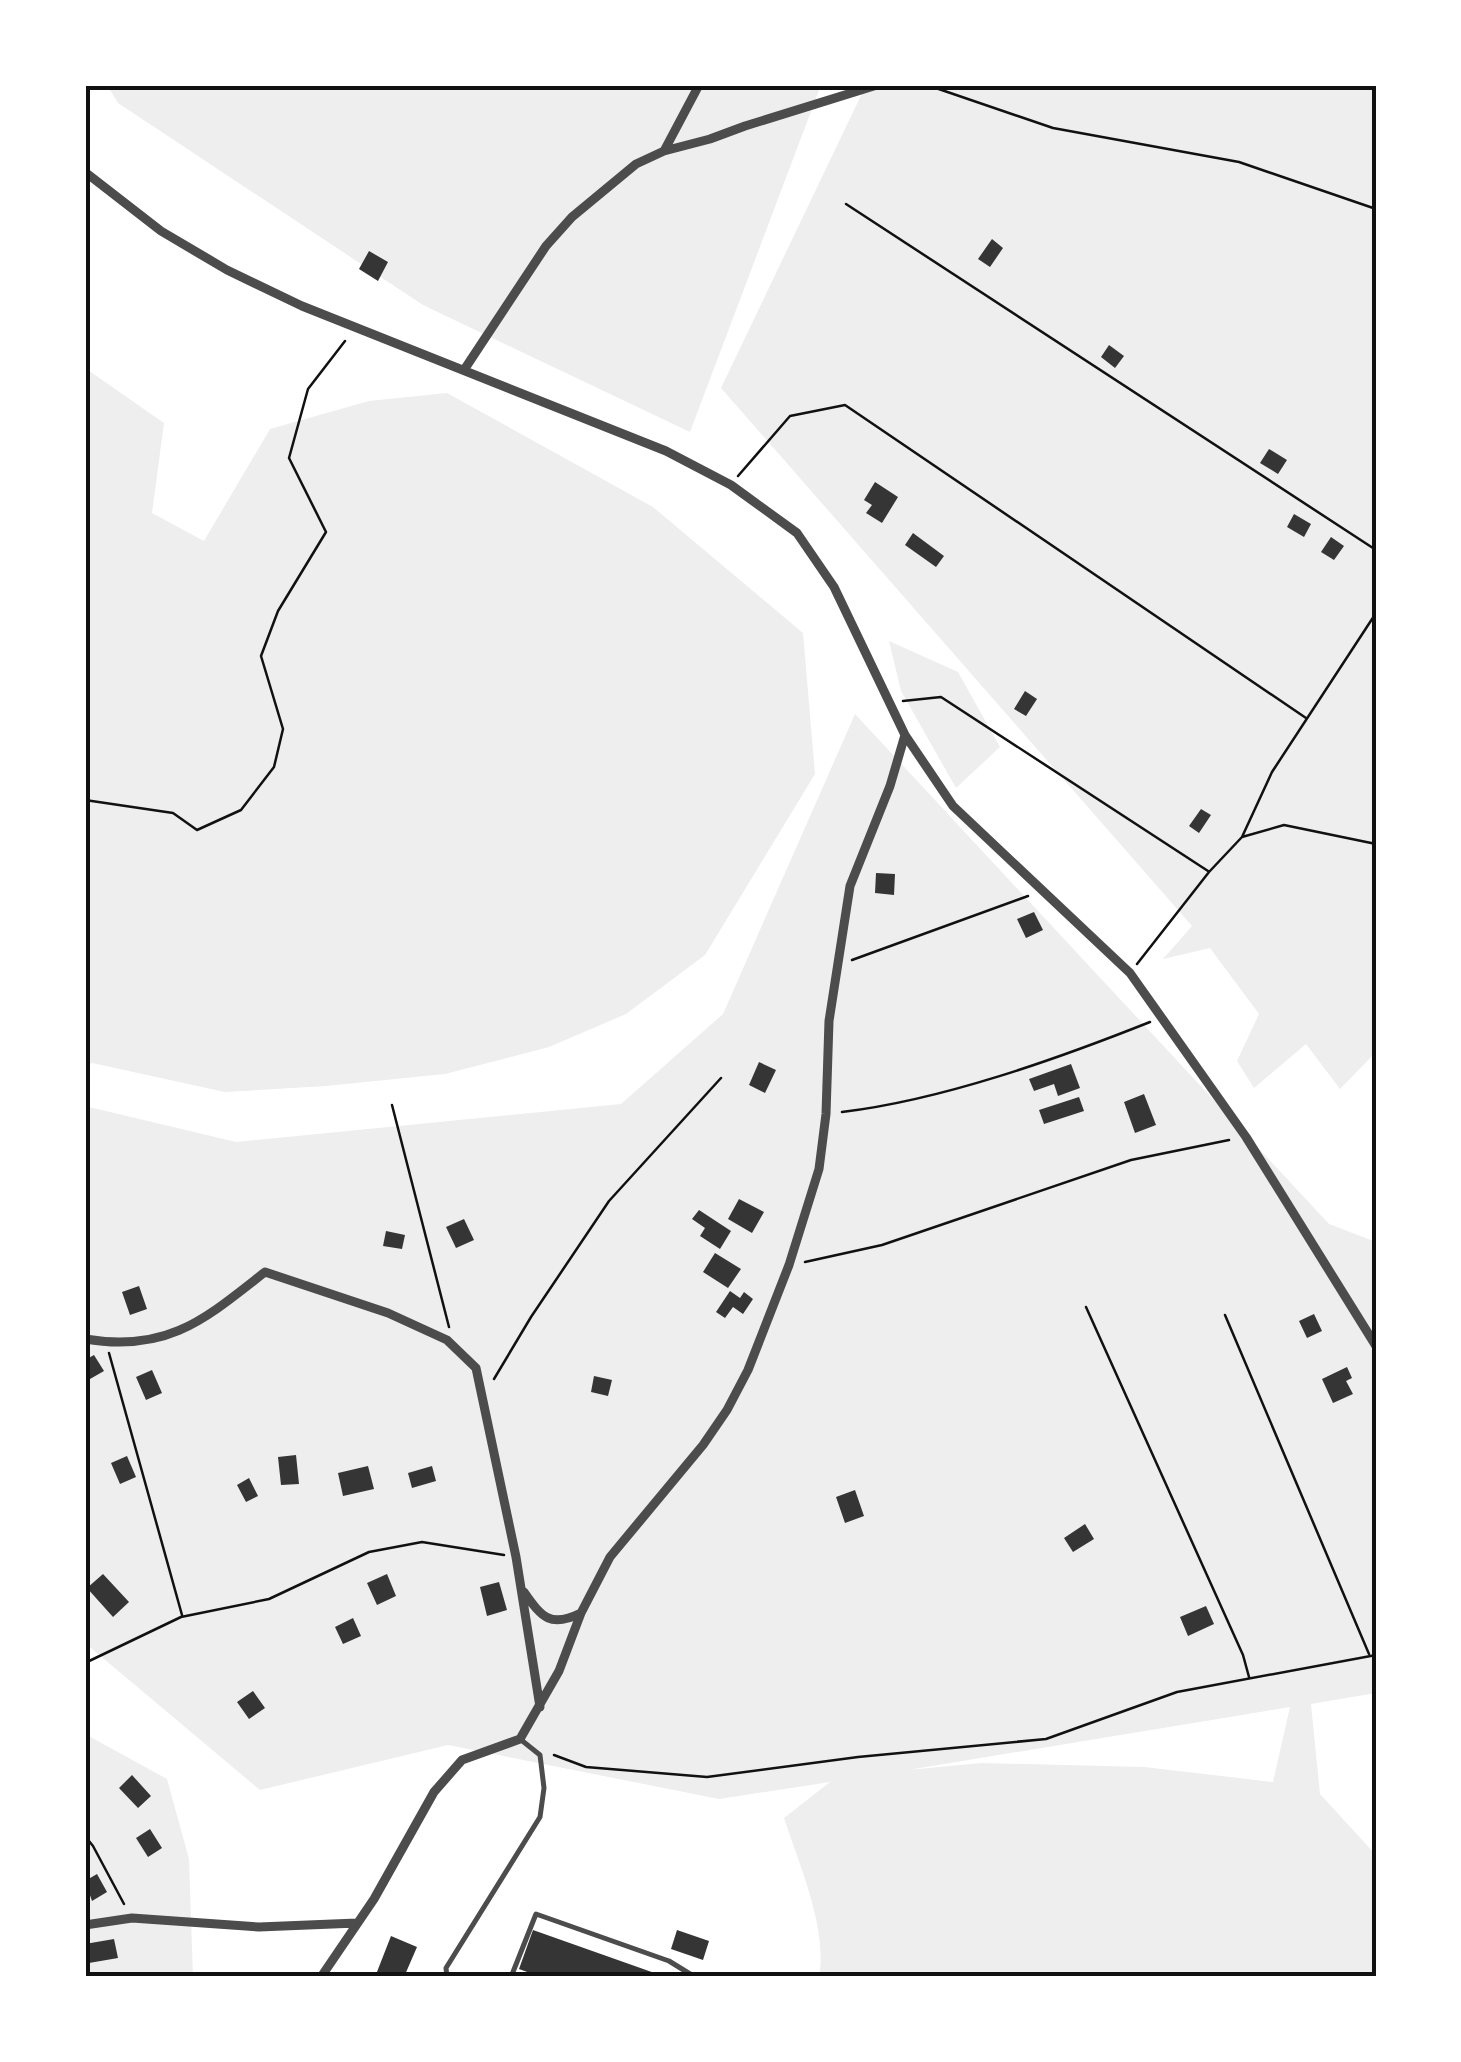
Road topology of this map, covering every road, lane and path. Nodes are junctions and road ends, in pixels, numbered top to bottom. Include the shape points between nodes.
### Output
1 (700, 85) edge
2 (877, 85) edge
3 (927, 85) edge
4 (664, 151) junction
5 (85, 172) edge
6 (846, 204) dead end
7 (1376, 208) edge
8 (355, 328) junction
9 (464, 370) junction
10 (731, 485) junction
11 (1376, 550) edge
12 (1376, 613) edge
13 (890, 702) junction
14 (1306, 718) junction
15 (905, 735) junction
16 (85, 800) edge
17 (1242, 838) junction
18 (1376, 844) edge
19 (1210, 872) junction
20 (1040, 891) junction
21 (836, 962) junction
22 (1130, 973) junction
23 (1162, 1018) junction
24 (721, 1078) dead end
25 (392, 1106) dead end
26 (826, 1114) junction
27 (1246, 1137) junction
28 (789, 1265) junction
29 (1086, 1307) dead end
30 (1225, 1315) dead end
31 (85, 1339) edge
32 (106, 1342) junction
33 (1376, 1346) edge
34 (454, 1347) junction
35 (482, 1398) junction
36 (516, 1557) junction
37 (521, 1588) junction
38 (582, 1613) junction
39 (183, 1616) junction
40 (1376, 1655) edge
41 (1370, 1656) junction
42 (85, 1663) edge
43 (1250, 1678) junction
44 (540, 1708) junction
45 (520, 1739) junction
46 (546, 1752) dead end
47 (85, 1836) edge
48 (132, 1918) junction
49 (357, 1923) junction
50 (85, 1925) edge
51 (321, 1977) edge
52 (447, 1977) edge
53 (511, 1977) edge
54 (695, 1977) edge

1 - 4 street
2 - 4 street
3 - 7 path via 1053,128 1238,162
4 - 9 street via 636,164 572,217
5 - 8 street via 228,270
6 - 11 path
8 - 9 street
8 - 16 path via 308,389 290,458 326,532 278,611 261,656 283,730 274,766 241,810 197,830 173,813
9 - 10 street via 666,451
10 - 13 street via 797,533 834,587
10 - 14 path via 790,416 846,405
12 - 14 path
13 - 15 street
13 - 19 path via 941,698
14 - 17 path
15 - 20 street via 953,806
15 - 21 street via 850,886
17 - 18 path via 1284,824
17 - 19 path
19 - 22 path
20 - 21 path
20 - 22 street
21 - 26 street
22 - 23 street
23 - 26 path via 1069,1055 882,1107
23 - 27 street
24 - 35 path via 608,1201
25 - 34 path
26 - 28 street via 819,1169
27 - 28 path via 1131,1160 882,1245
27 - 33 street
28 - 38 street via 727,1410 610,1557
29 - 43 path
30 - 41 path
31 - 32 street
32 - 34 street via 170,1335 200,1323 265,1272 388,1312
32 - 39 path
34 - 35 street via 476,1368
35 - 36 street
36 - 37 street
36 - 39 path via 422,1542 369,1552 270,1599
37 - 38 street via 549,1619 563,1622
37 - 44 street
38 - 44 street
39 - 42 path
40 - 41 path
41 - 43 path
43 - 46 path via 1176,1692 1046,1739 707,1776 586,1767
44 - 45 street
45 - 49 street via 462,1760 434,1792
45 - 52 lane via 540,1755 540,1817 446,1968
47 - 48 path
48 - 49 street via 259,1928
48 - 50 street
49 - 51 street
53 - 54 lane via 536,1914 669,1961

